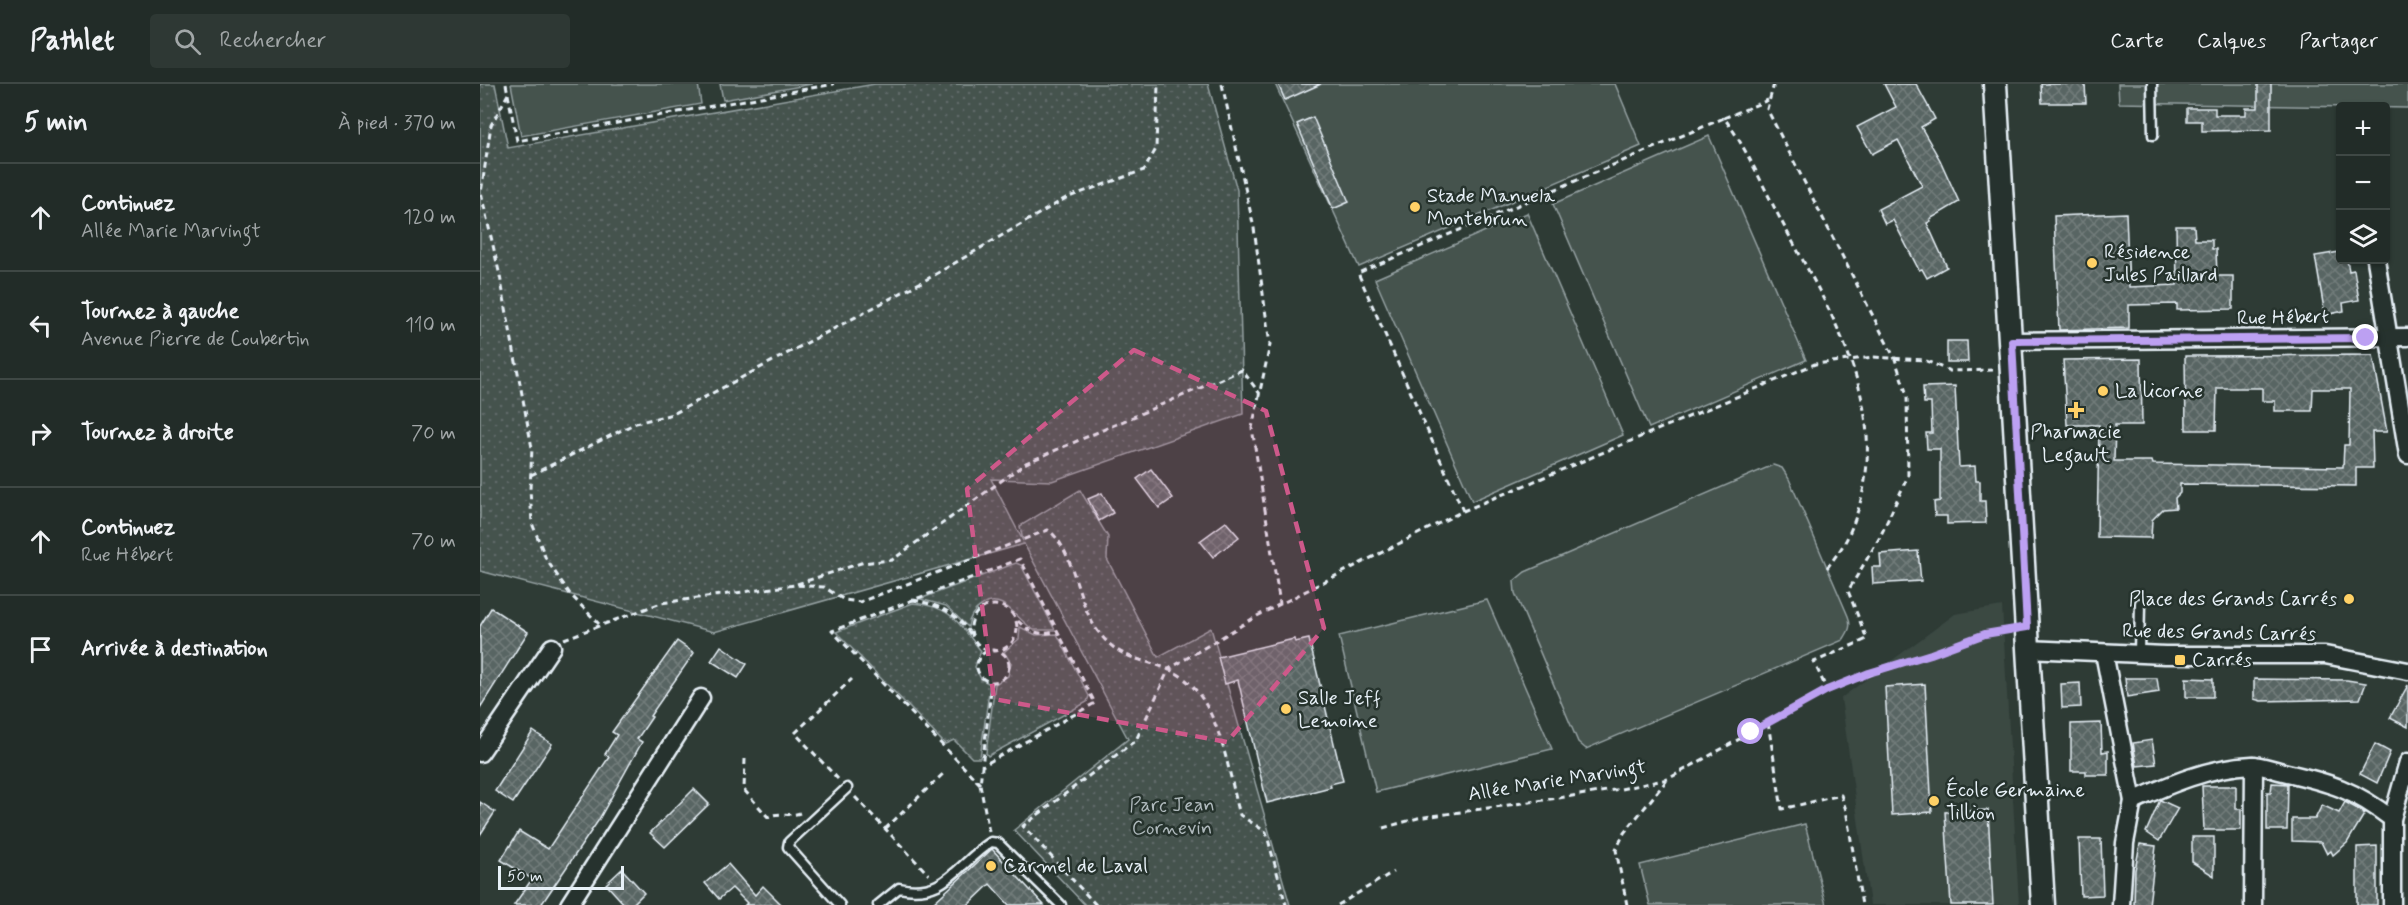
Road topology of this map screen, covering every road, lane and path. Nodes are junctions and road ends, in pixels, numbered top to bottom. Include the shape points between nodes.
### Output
1 (506, 84) edge
2 (834, 84) edge
3 (1158, 84) edge
4 (1222, 84) edge
5 (1774, 84) edge
6 (1995, 84) edge
7 (2152, 84) edge
8 (508, 94) junction
9 (1768, 100) junction
10 (1724, 118) junction
11 (2153, 135) dead end
12 (2377, 264) edge
13 (2408, 337) edge
14 (2390, 338) junction
15 (2012, 341) junction
16 (1851, 359) junction
17 (1895, 359) junction
18 (2013, 369) junction
19 (1260, 394) junction
20 (2408, 455) edge
21 (531, 474) junction
22 (1463, 511) junction
23 (1827, 568) dead end
24 (795, 585) junction
25 (912, 600) junction
26 (2140, 603) dead end
27 (1280, 604) junction
28 (1017, 620) junction
29 (599, 625) junction
30 (1058, 632) junction
31 (972, 636) junction
32 (2027, 638) junction
33 (552, 647) joint
34 (994, 651) junction
35 (2104, 653) junction
36 (2139, 654) junction
37 (1169, 669) junction
38 (2408, 671) edge
39 (992, 682) junction
40 (1827, 690) junction
41 (701, 698) dead end
42 (1768, 723) junction
43 (480, 753) edge
44 (745, 759) dead end
45 (2408, 762) edge
46 (2254, 765) junction
47 (982, 766) junction
48 (944, 773) dead end
49 (1668, 779) junction
50 (980, 784) junction
51 (846, 788) dead end
52 (2133, 801) junction
53 (803, 811) dead end
54 (2392, 819) junction
55 (1383, 828) dead end
56 (885, 829) dead end
57 (991, 842) junction
58 (1393, 872) dead end
59 (579, 901) edge
60 (840, 905) edge
61 (878, 905) edge
62 (1061, 905) edge
63 (1096, 905) edge
64 (1286, 905) edge
65 (1338, 905) edge
66 (1627, 905) edge
67 (1862, 905) edge
68 (2043, 905) edge
69 (2121, 905) edge
70 (2253, 905) edge
71 (2392, 905) edge

1 - 8 path
2 - 8 path via 517,141
3 - 21 path via 1156,148 1144,170 1066,198 931,277 673,414 636,423
4 - 19 path via 1254,228 1270,345
5 - 9 path
6 - 15 street
7 - 11 lane
8 - 21 path via 491,125 480,193 500,276 532,448
9 - 10 path
9 - 17 path via 1767,109
10 - 16 path
10 - 22 path via 1358,273
12 - 14 street
13 - 14 street, Rue Hébert
14 - 15 street, Rue Hébert
14 - 20 street
15 - 18 street
16 - 17 path
16 - 22 path via 1815,364
16 - 23 path via 1863,395 1869,442 1865,485 1849,535
17 - 18 path via 1924,360 1950,371
17 - 40 path via 1907,394 1908,476 1880,537 1848,591 1868,639 1814,662
18 - 32 street
19 - 24 path via 1242,370 1026,463 892,560 861,563
19 - 27 path via 1252,428
21 - 29 path via 532,523 546,559 570,594
22 - 27 path
24 - 29 path via 661,603
24 - 37 path via 825,587 844,600 860,602 1048,530 1057,536 1064,549 1099,634 1120,654
25 - 30 path via 1020,559
25 - 31 path via 944,607
25 - 50 path via 832,631
26 - 36 lane
27 - 37 path
28 - 30 path via 1031,632
28 - 31 path via 1002,605 981,608 974,616
28 - 34 path via 1014,641 1007,648
29 - 33 path via 568,636
30 - 47 path via 1095,704
31 - 34 path via 978,645
32 - 35 street, Rue des Grands Carrés
32 - 40 path, Allée Marie Marvingt via 1985,634
32 - 68 street
33 - 43 street
34 - 39 path via 1003,654 1009,667 1007,674
34 - 39 path via 981,655 978,663 978,672
35 - 36 street, Rue des Grands Carrés
35 - 52 street
36 - 38 street, Rue des Grands Carrés via 2325,655
37 - 63 path via 1136,740 1023,826
37 - 64 path via 1196,689 1212,712 1240,815 1266,832
39 - 47 path
40 - 42 path, Allée Marie Marvingt
41 - 59 street
42 - 49 path, Allée Marie Marvingt
42 - 67 path via 1782,809 1841,795
44 - 53 path via 744,790 768,816
45 - 54 street
46 - 52 street via 2176,782
46 - 54 street via 2337,785
46 - 70 street
47 - 50 path
48 - 56 path
49 - 55 path, Allée Marie Marvingt via 1418,818
49 - 66 path via 1624,833 1616,850
50 - 57 path
51 - 60 lane via 788,847
52 - 69 street via 2125,843
54 - 71 street
57 - 61 lane via 938,885 917,892 899,888
57 - 62 lane via 998,843
58 - 65 path

